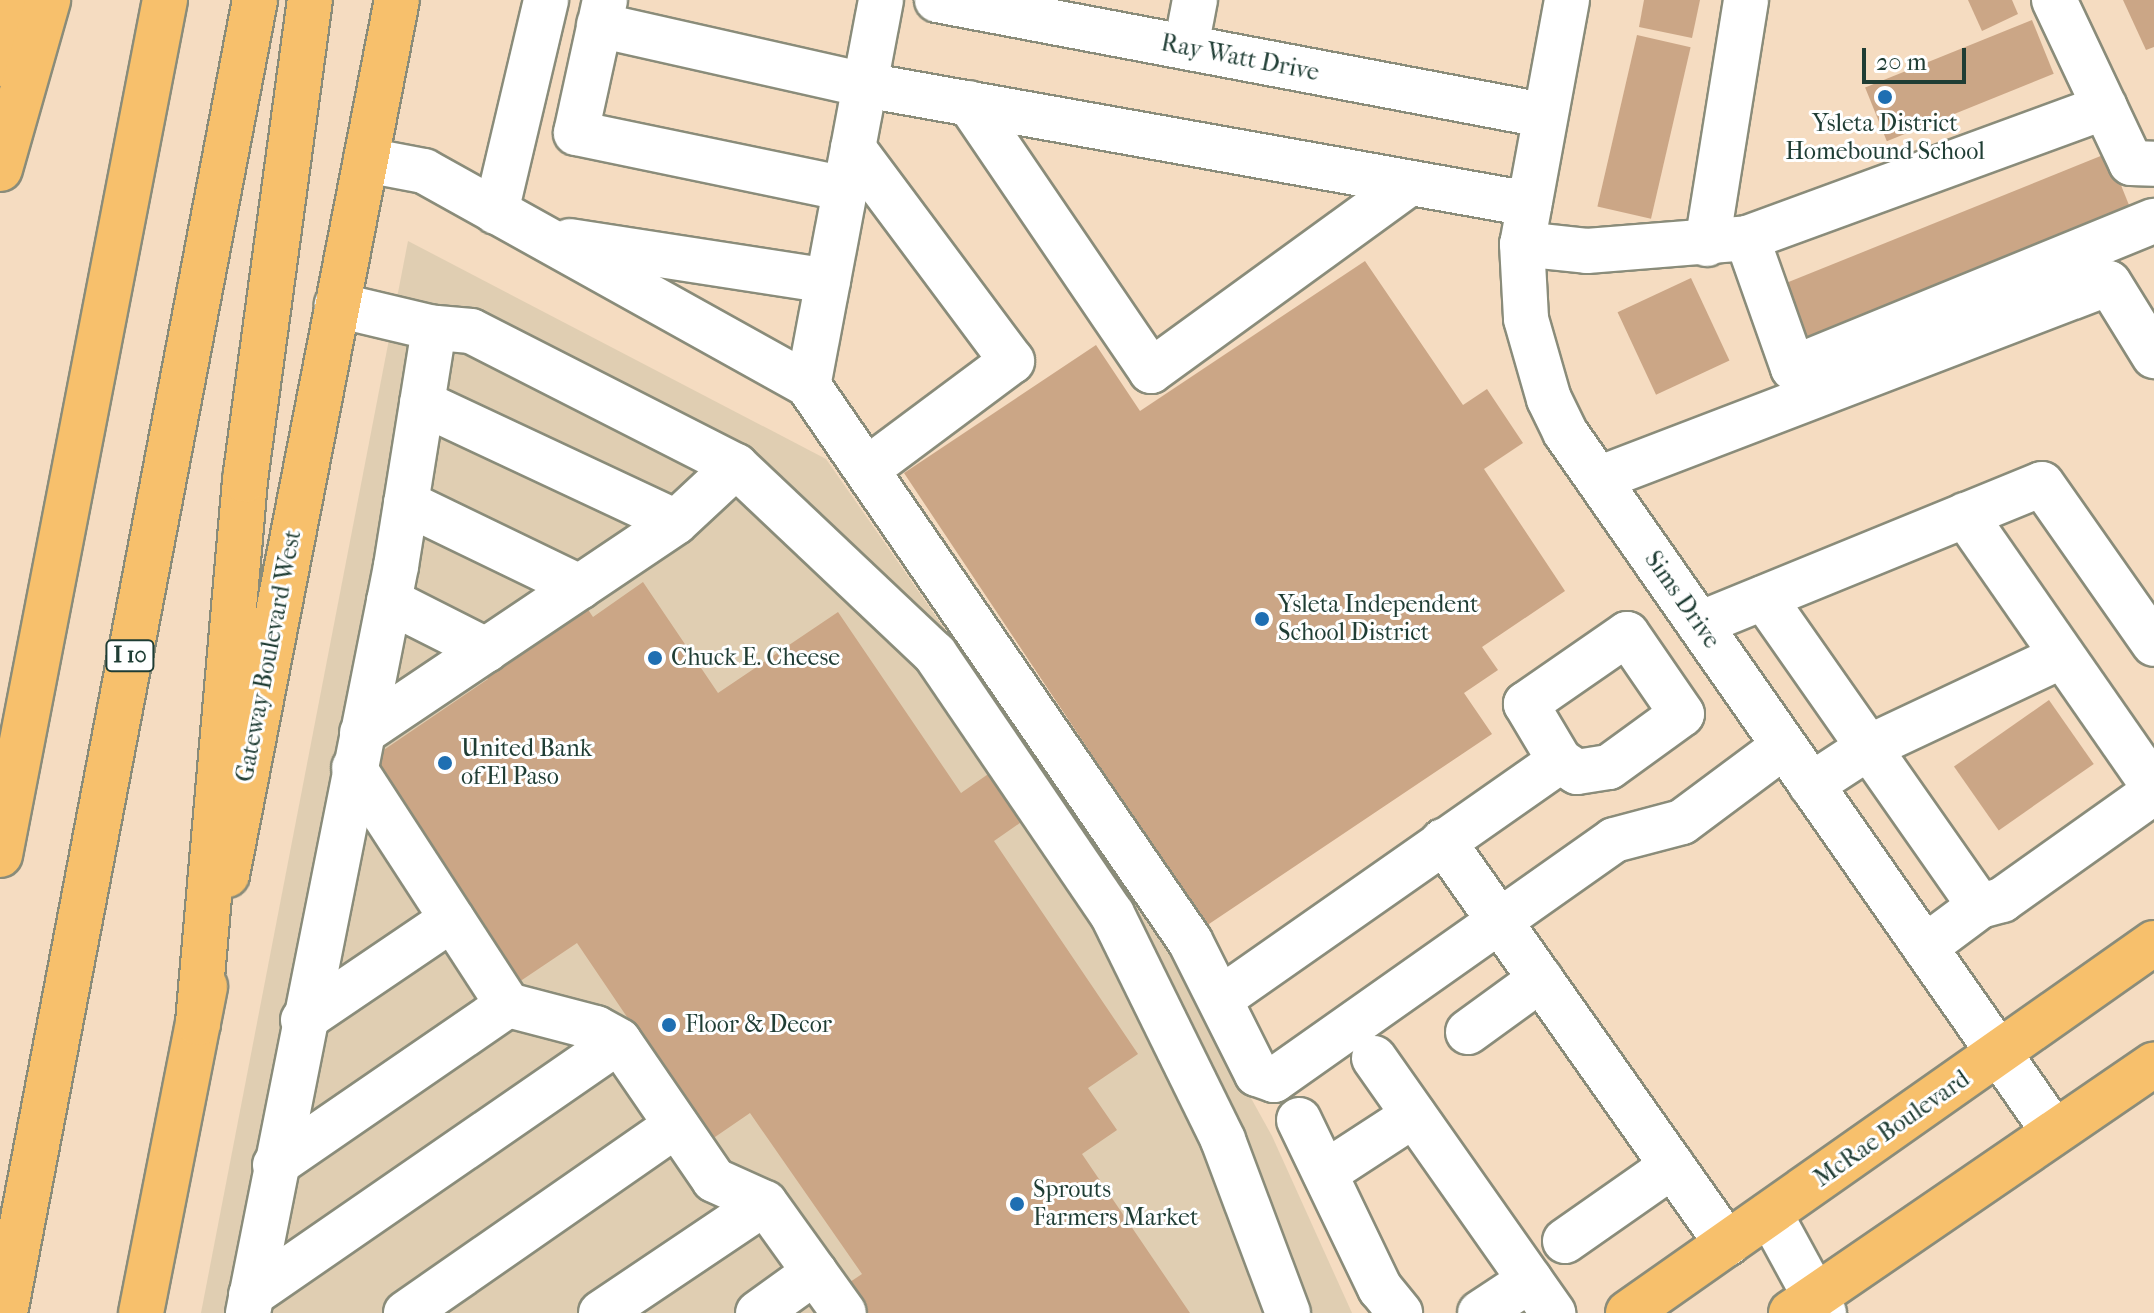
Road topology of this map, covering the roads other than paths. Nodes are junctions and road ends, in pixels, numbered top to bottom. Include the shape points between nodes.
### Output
1 (13, 0) edge
2 (48, 0) edge
3 (165, 0) edge
4 (255, 0) edge
5 (310, 0) edge
6 (397, 0) edge
7 (546, 0) edge
8 (881, 0) edge
9 (937, 0) edge
10 (1195, 0) edge
11 (1567, 0) edge
12 (1746, 0) edge
13 (2054, 0) edge
14 (602, 12) edge
15 (1186, 47) junction
16 (0, 64) edge
17 (865, 85) junction
18 (969, 103) junction
19 (2105, 107) junction
20 (1543, 115) junction
21 (517, 122) junction
22 (576, 133) junction
23 (366, 160) junction
24 (2143, 164) edge
25 (0, 169) edge
26 (850, 169) junction
27 (1410, 183) junction
28 (496, 212) junction
29 (2154, 214) edge
30 (2154, 221) edge
31 (1525, 224) junction
32 (542, 237) junction
33 (1727, 241) junction
34 (828, 281) junction
35 (337, 305) junction
36 (434, 328) junction
37 (2154, 356) edge
38 (808, 385) junction
39 (422, 403) junction
40 (736, 466) junction
41 (867, 469) junction
42 (1598, 479) junction
43 (406, 503) junction
44 (1965, 515) junction
45 (676, 522) junction
46 (580, 587) junction
47 (1764, 598) junction
48 (389, 601) junction
49 (1699, 624) junction
50 (2154, 644) edge
51 (486, 650) junction
52 (2062, 656) junction
53 (1784, 746) junction
54 (1869, 747) junction
55 (358, 750) junction
56 (1560, 761) dead end
57 (1811, 785) junction
58 (2154, 790) edge
59 (1443, 841) junction
60 (0, 855) edge
61 (1980, 906) junction
62 (1498, 918) junction
63 (452, 919) junction
64 (2154, 943) edge
65 (1925, 947) junction
66 (1541, 979) junction
67 (1220, 999) junction
68 (508, 1005) junction
69 (303, 1020) junction
70 (198, 1023) junction
71 (1468, 1032) dead end
72 (619, 1041) junction
73 (1999, 1053) junction
74 (1374, 1058) dead end
75 (2154, 1064) edge
76 (1414, 1115) junction
77 (1299, 1120) dead end
78 (676, 1125) junction
79 (2054, 1132) junction
80 (275, 1165) junction
81 (1672, 1166) junction
82 (1325, 1173) junction
83 (765, 1203) junction
84 (1770, 1214) junction
85 (1565, 1241) dead end
86 (1727, 1244) junction
87 (815, 1272) junction
88 (1541, 1297) edge
89 (250, 1304) edge
90 (1810, 1307) edge
91 (5, 1313) edge
92 (141, 1313) edge
93 (406, 1313) edge
94 (601, 1313) edge
95 (758, 1313) edge
96 (844, 1313) edge
97 (1288, 1313) edge
98 (1400, 1313) edge
99 (1480, 1313) edge
100 (1628, 1313) edge

1 - 16 main road
2 - 25 main road
3 - 60 main road
4 - 91 main road, I 10
5 - 70 main road via 246,465
6 - 23 main road, Gateway Boulevard West
7 - 21 street
8 - 17 street
9 - 15 street, Ray Watt Drive
10 - 15 street
11 - 20 street, Sims Drive
12 - 33 street
13 - 19 street
14 - 17 street
14 - 22 street
15 - 20 street, Ray Watt Drive
17 - 18 street
17 - 26 street
18 - 27 street
18 - 27 street via 1151,371
19 - 24 street
19 - 33 street
20 - 31 street, Sims Drive
21 - 22 street
21 - 28 street
22 - 26 street
23 - 28 street via 424,171
23 - 35 main road, Gateway Boulevard West
24 - 29 street
26 - 34 street
26 - 41 street via 1012,361
27 - 31 street
28 - 32 street
30 - 33 street via 1793,368
31 - 33 street via 1587,251
31 - 42 street, Sims Drive via 1526,319 1541,375 1565,432
32 - 34 street
32 - 38 street
34 - 38 street
35 - 36 street
35 - 70 main road, Gateway Boulevard West
36 - 39 street
36 - 40 street via 471,331
37 - 42 street via 2109,283
38 - 41 street
39 - 43 street
39 - 45 street
40 - 45 street
40 - 97 street via 825,544 935,654 1112,914 1223,1140
41 - 67 street via 1190,941
42 - 49 street, Sims Drive
43 - 46 street
43 - 48 street
44 - 47 street
44 - 50 street via 2042,484
44 - 52 street
45 - 46 street
46 - 51 street
47 - 49 street
47 - 54 street
48 - 51 street
48 - 55 street
49 - 53 street, Sims Drive
51 - 55 street
52 - 54 street
52 - 58 street
53 - 57 street, Sims Drive
53 - 62 street via 1682,822 1614,840
54 - 57 street
54 - 61 street
55 - 63 street
55 - 69 street
56 - 59 street
57 - 65 street, Sims Drive
58 - 61 street via 2002,900
59 - 62 street
59 - 67 street
61 - 65 street
62 - 66 street
62 - 67 street via 1274,1080 1257,1074
63 - 68 street
63 - 69 street
64 - 73 main road, McRae Boulevard
65 - 73 street, Sims Drive
66 - 71 street
66 - 81 street
68 - 72 street via 596,1028
68 - 80 street
69 - 80 street
70 - 92 main road, Gateway Boulevard West
72 - 78 street
72 - 89 street
73 - 79 street, Sims Drive
73 - 84 main road, McRae Boulevard
74 - 76 street
75 - 79 main road
76 - 82 street
76 - 88 street
77 - 82 street
78 - 83 street via 714,1180
78 - 93 street
79 - 90 main road
80 - 89 street
81 - 85 street
81 - 86 street
82 - 98 street via 1380,1288
83 - 87 street
83 - 94 street
84 - 86 main road, McRae Boulevard
84 - 90 street
86 - 100 main road, McRae Boulevard
87 - 95 street
87 - 96 street
88 - 99 street

